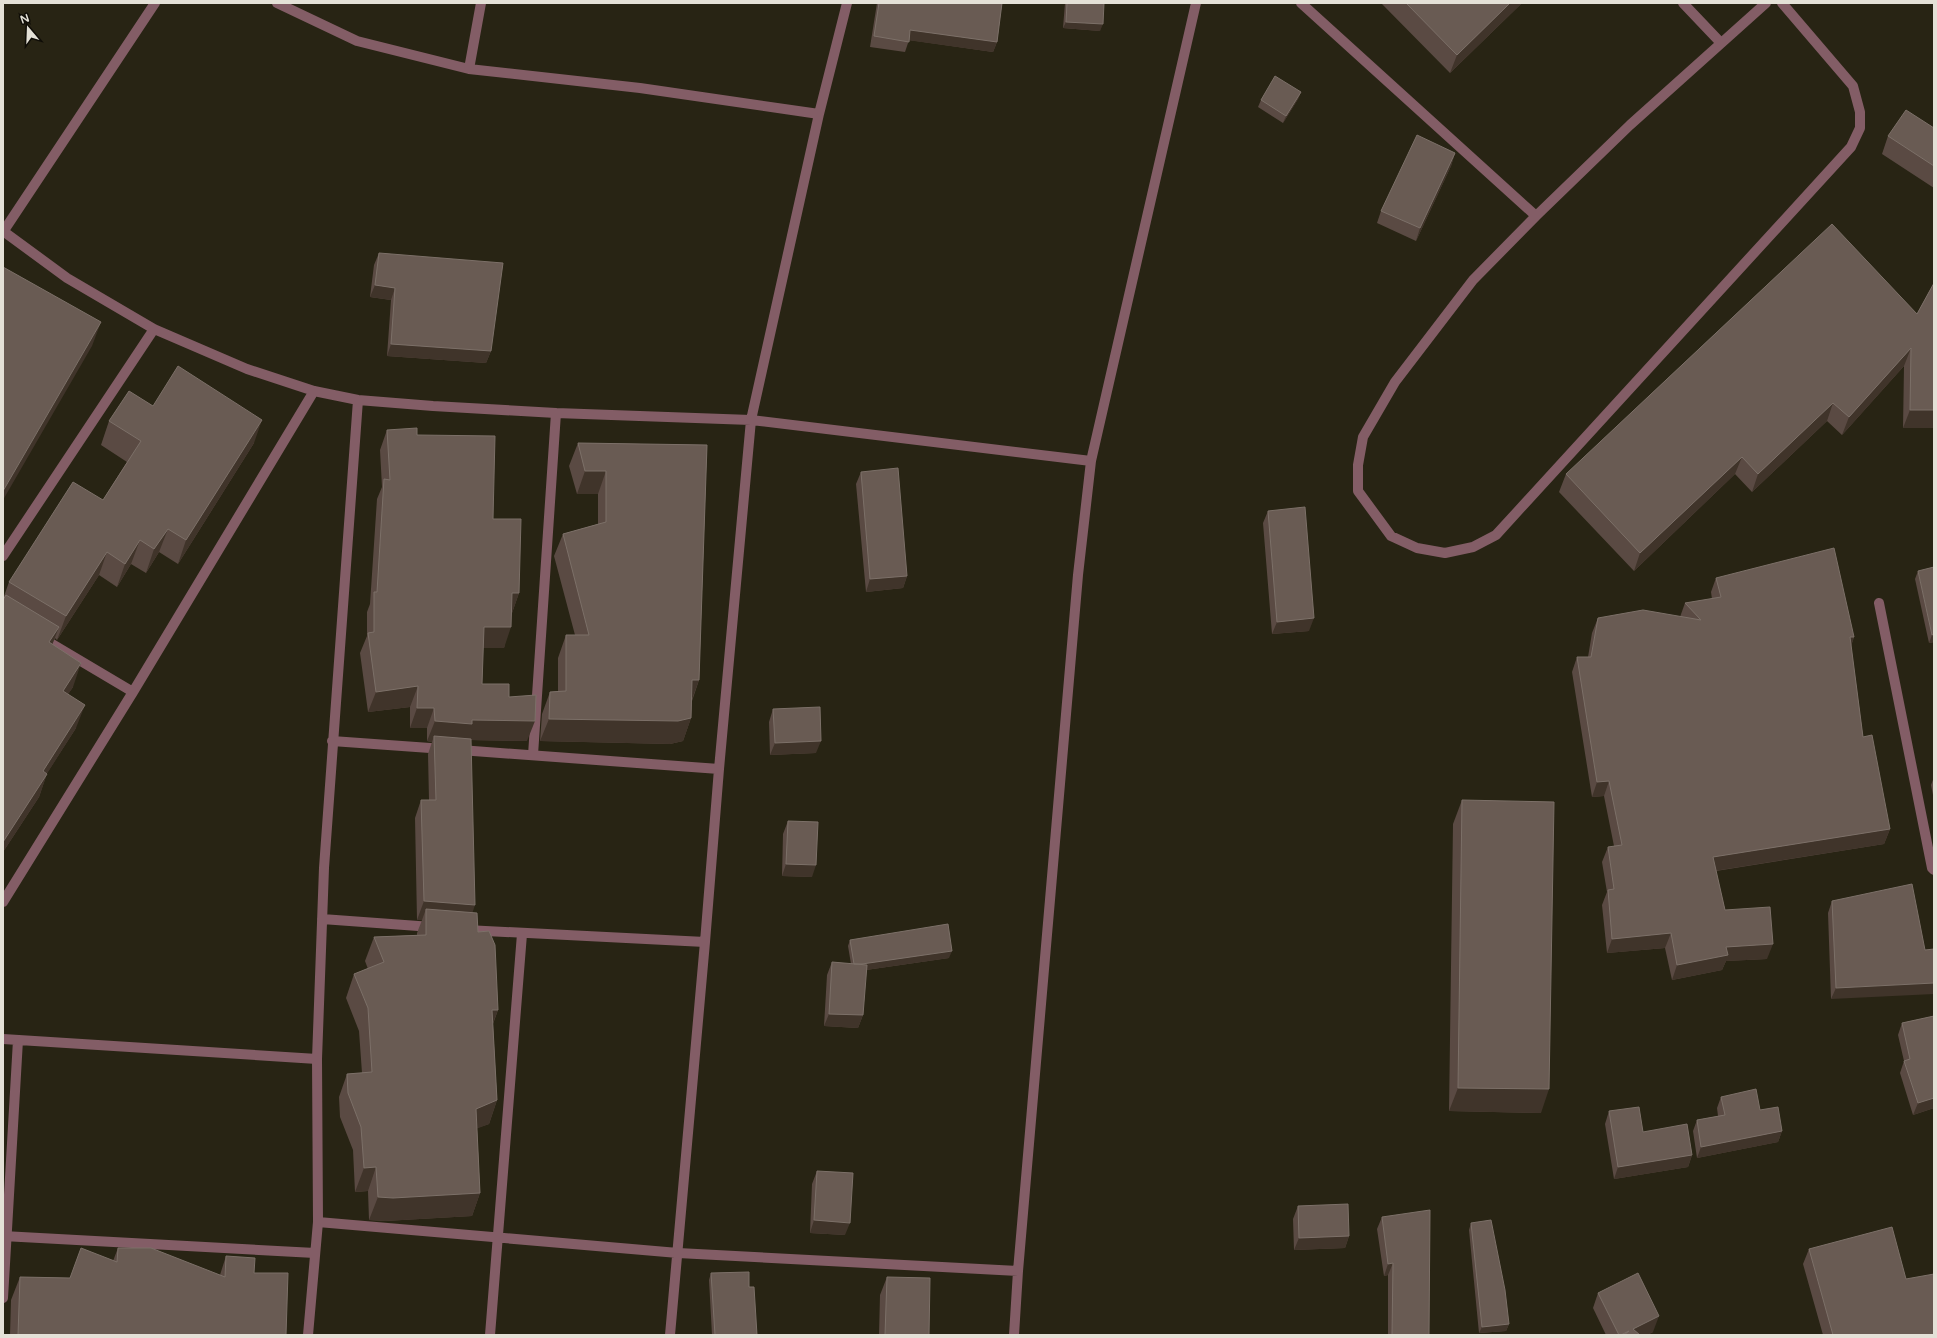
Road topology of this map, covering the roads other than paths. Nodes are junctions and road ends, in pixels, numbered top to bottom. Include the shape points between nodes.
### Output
1 (155, 3) edge
2 (277, 3) edge
3 (481, 3) edge
4 (847, 3) edge
5 (1196, 3) edge
6 (1301, 3) edge
7 (1683, 3) edge
8 (1766, 3) edge
9 (1782, 3) edge
10 (1721, 43) junction
11 (469, 69) junction
12 (819, 114) junction
13 (1536, 216) junction
14 (3, 231) edge
15 (154, 329) junction
16 (314, 391) junction
17 (358, 400) junction
18 (556, 413) junction
19 (751, 420) junction
20 (1091, 460) junction
21 (3, 556) edge
22 (1879, 603) dead end
23 (30, 631) edge
24 (133, 692) junction
25 (332, 741) junction
26 (533, 755) junction
27 (718, 769) junction
28 (1934, 870) edge
29 (3, 902) edge
30 (322, 919) junction
31 (522, 934) junction
32 (706, 942) junction
33 (3, 1039) edge
34 (18, 1040) junction
35 (316, 1059) junction
36 (318, 1222) junction
37 (5, 1237) edge
38 (497, 1237) junction
39 (315, 1253) junction
40 (678, 1253) junction
41 (1018, 1271) junction
42 (3, 1298) edge
43 (308, 1335) edge
44 (490, 1335) edge
45 (670, 1335) edge
46 (1014, 1335) edge

1 - 14 street
2 - 11 street via 357,41
3 - 11 street
4 - 12 street
5 - 20 street
6 - 13 street
7 - 10 street
8 - 10 street
9 - 13 street via 1853,86 1860,112 1860,128 1850,147 1496,535 1473,547 1444,553 1417,548 1391,536 1358,491 1358,465 1363,437 1395,382 1473,280
10 - 13 street via 1630,125
11 - 12 street via 640,88
12 - 19 street
14 - 15 street via 67,278
15 - 16 street via 247,369
15 - 21 street
16 - 17 street
16 - 24 street
17 - 18 street
17 - 25 street
18 - 19 street
18 - 26 street
19 - 20 street
19 - 27 street
20 - 41 street via 1078,575
22 - 28 street
23 - 24 street
24 - 29 street
25 - 26 street
25 - 30 street
26 - 27 street
27 - 32 street
30 - 31 street
30 - 35 street
31 - 32 street
31 - 38 street
32 - 40 street
33 - 34 street
34 - 35 street
34 - 37 street
35 - 36 street
36 - 38 street
36 - 39 street
37 - 39 street
37 - 42 street
38 - 40 street
38 - 44 street
39 - 43 street
40 - 41 street
40 - 45 street
41 - 46 street

